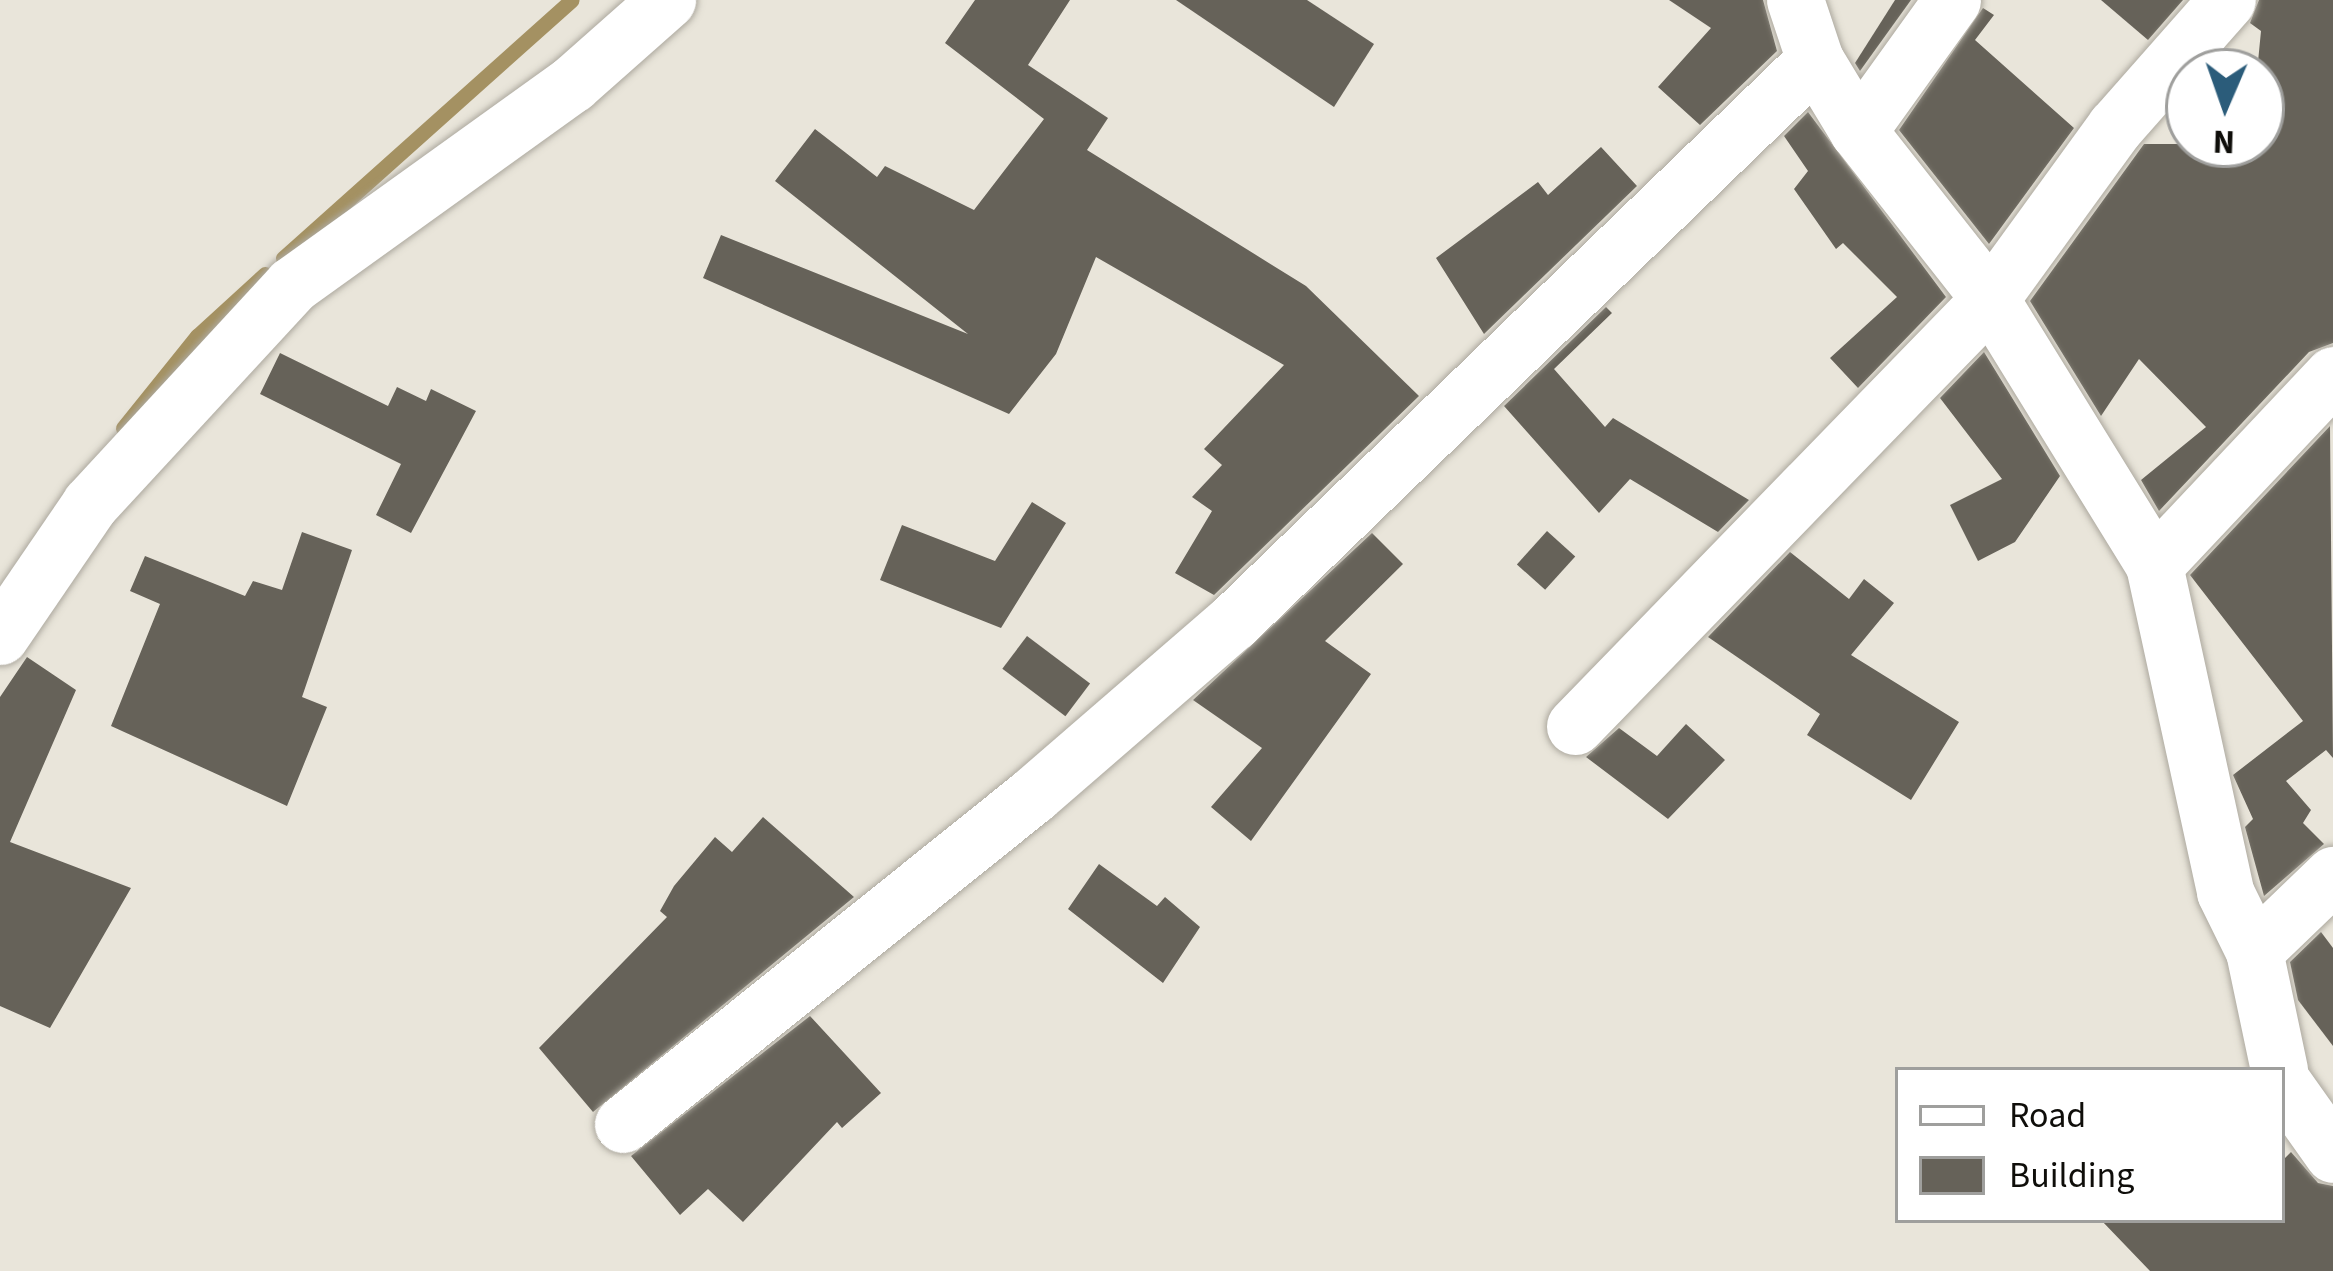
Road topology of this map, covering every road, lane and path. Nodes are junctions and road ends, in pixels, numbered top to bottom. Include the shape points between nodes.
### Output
1 (667, 0) edge
2 (1796, 0) edge
3 (1952, 0) edge
4 (2227, 0) edge
5 (1815, 60) junction
6 (1858, 131) junction
7 (1990, 299) junction
8 (2333, 375) edge
9 (2154, 566) junction
10 (0, 636) edge
11 (1575, 726) dead end
12 (2333, 875) edge
13 (2254, 951) junction
14 (2278, 1067) edge
15 (2285, 1086) edge
16 (623, 1124) dead end
17 (2333, 1154) edge

1 - 10 street via 572,85 292,285 90,504
2 - 5 street
3 - 6 street
4 - 7 street via 2115,127
5 - 6 street
5 - 16 street via 1233,622 1034,794
6 - 7 street
7 - 9 street
7 - 11 street
8 - 9 street
9 - 13 street via 2225,892
12 - 13 street
13 - 14 street
15 - 17 street

